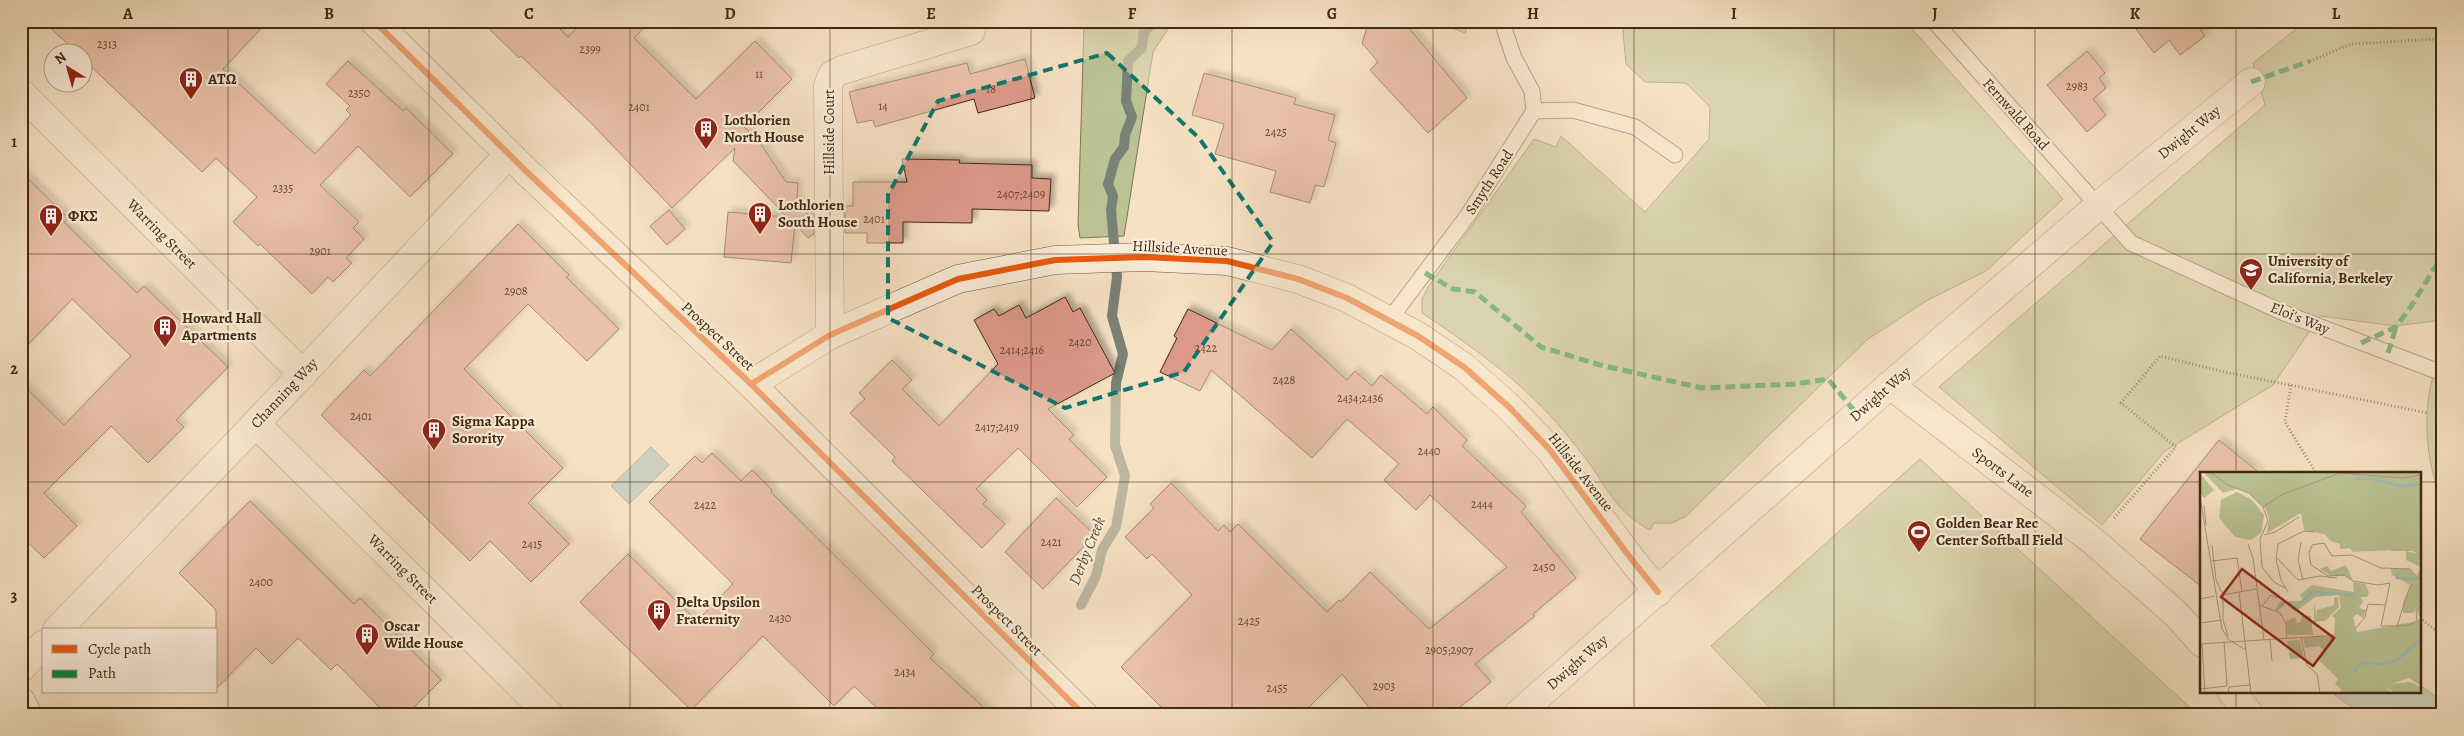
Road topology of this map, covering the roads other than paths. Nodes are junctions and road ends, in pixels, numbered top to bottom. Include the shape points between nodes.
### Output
1 (374, 21) edge
2 (1934, 21) edge
3 (971, 31) dead end
4 (1505, 31) dead end
5 (2251, 82) dead end
6 (21, 93) edge
7 (1534, 111) junction
8 (509, 154) junction
9 (1674, 155) dead end
10 (2098, 206) junction
11 (1390, 319) junction
12 (830, 335) junction
13 (2434, 370) dead end
14 (302, 374) junction
15 (751, 384) junction
16 (1890, 385) junction
17 (256, 424) junction
18 (1658, 592) junction
19 (59, 628) edge
20 (2200, 641) edge
21 (42, 646) edge
22 (21, 668) edge
23 (21, 701) edge
24 (28, 715) edge
25 (550, 715) edge
26 (1084, 715) edge
27 (1517, 715) edge

1 - 8 street, Prospect Street
2 - 10 lane, Fernwald Road
3 - 12 street, Hillside Court via 832,75 828,86
4 - 7 lane via 1514,58 1532,91
5 - 10 street, Dwight Way
6 - 14 street, Warring Street
7 - 9 lane via 1573,110 1635,127
7 - 11 lane, Smyth Road via 1468,215
8 - 14 street, Channing Way
8 - 15 street, Prospect Street
10 - 13 lane, Eloi's Way via 2131,243 2144,250 2284,313
10 - 16 street, Dwight Way
11 - 12 street, Hillside Avenue via 1298,279 1245,265 1227,261 1144,257 1055,260 958,279
11 - 18 street, Hillside Avenue via 1464,367 1510,408 1550,450
12 - 15 street, Hillside Avenue
14 - 17 street, Channing Way
15 - 26 street, Prospect Street
16 - 18 street, Dwight Way
16 - 20 street, Sports Lane via 2093,541 2176,614
17 - 19 street, Channing Way
17 - 25 street, Warring Street
18 - 27 street, Dwight Way
21 - 22 street
23 - 24 street

